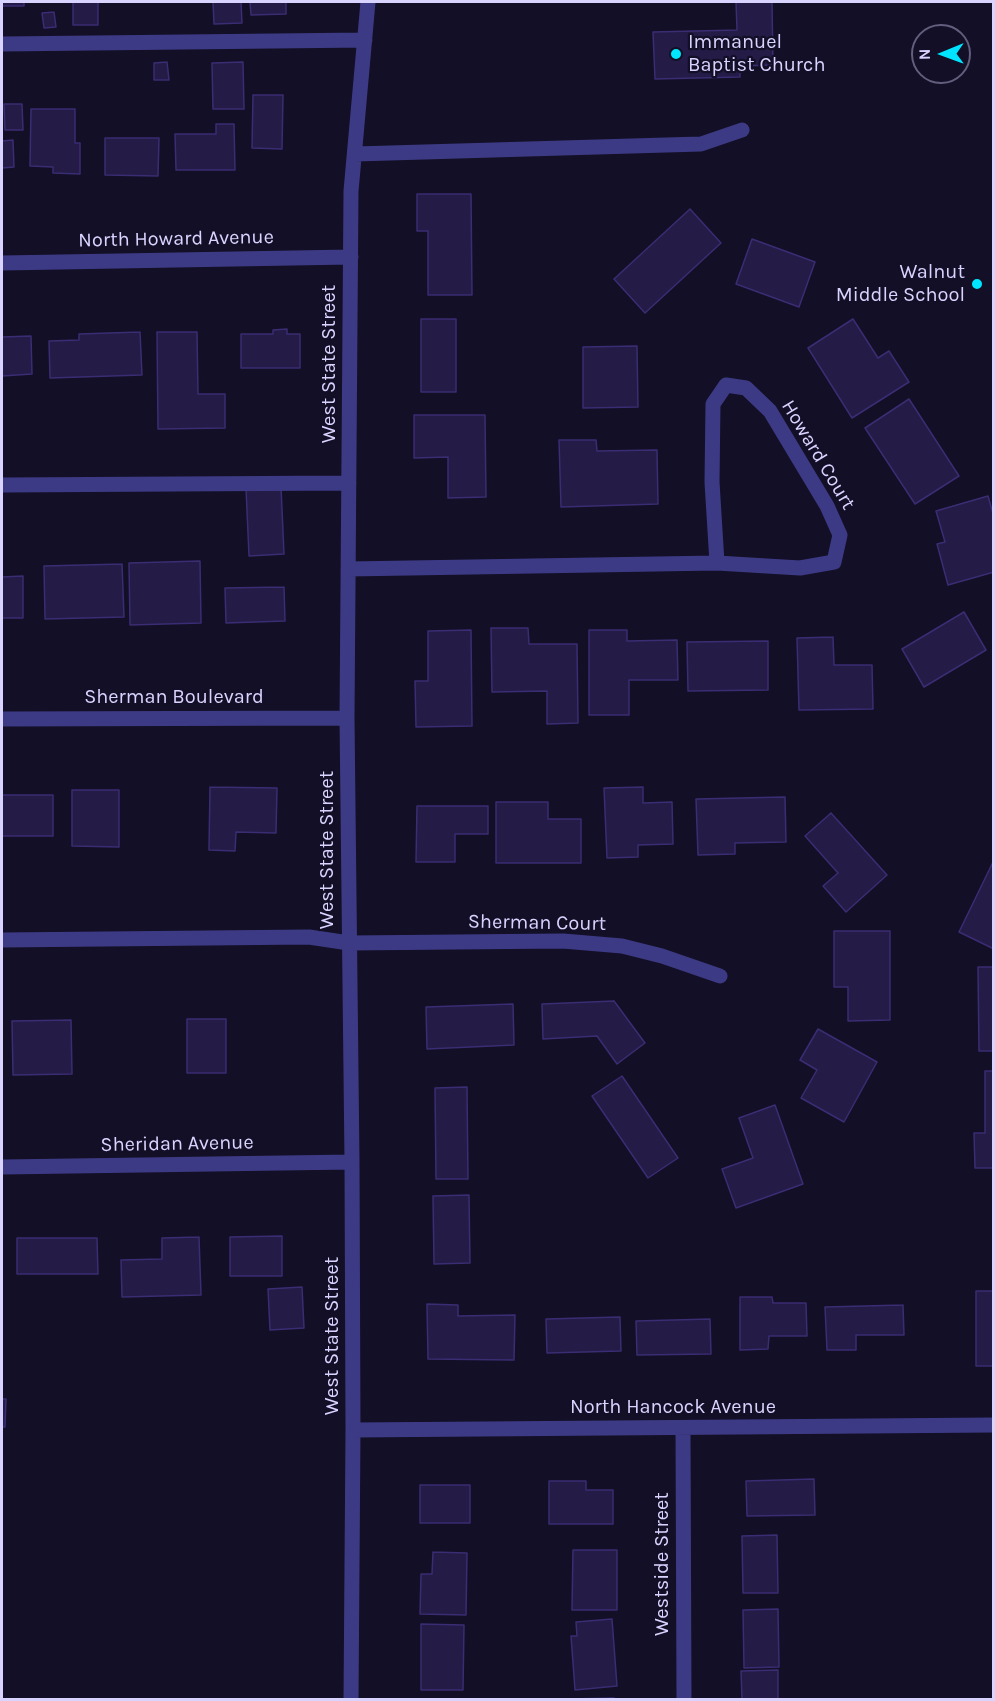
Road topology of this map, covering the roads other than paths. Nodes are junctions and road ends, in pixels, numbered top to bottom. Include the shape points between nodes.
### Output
1 (368, 2) edge
2 (365, 40) junction
3 (2, 44) edge
4 (742, 130) dead end
5 (355, 154) junction
6 (351, 257) junction
7 (2, 263) edge
8 (349, 483) junction
9 (2, 485) edge
10 (717, 563) junction
11 (348, 568) junction
12 (347, 718) junction
13 (2, 719) edge
14 (2, 940) edge
15 (349, 943) junction
16 (720, 976) dead end
17 (352, 1162) junction
18 (2, 1167) edge
19 (993, 1425) edge
20 (683, 1428) junction
21 (353, 1430) junction
22 (351, 1700) edge
23 (684, 1700) edge

1 - 2 street, West State Street
2 - 3 street
2 - 5 street, West State Street
4 - 5 street via 701,144
5 - 6 street, West State Street
6 - 7 street, North Howard Avenue
6 - 8 street, West State Street
8 - 9 street
8 - 11 street, West State Street
10 - 10 street, Howard Court via 800,568 834,562 840,535 770,411 746,387 726,386 713,404
10 - 11 street, Howard Court
11 - 12 street, West State Street
12 - 13 street, Sherman Boulevard
12 - 15 street, West State Street
14 - 15 street, Sherman Court via 309,937
15 - 16 street, Sherman Court via 563,942 622,946
15 - 17 street, West State Street
17 - 18 street, Sheridan Avenue
17 - 21 street, West State Street
19 - 20 street, North Hancock Avenue
20 - 21 street, North Hancock Avenue
20 - 23 street, Westside Street
21 - 22 street, West State Street

